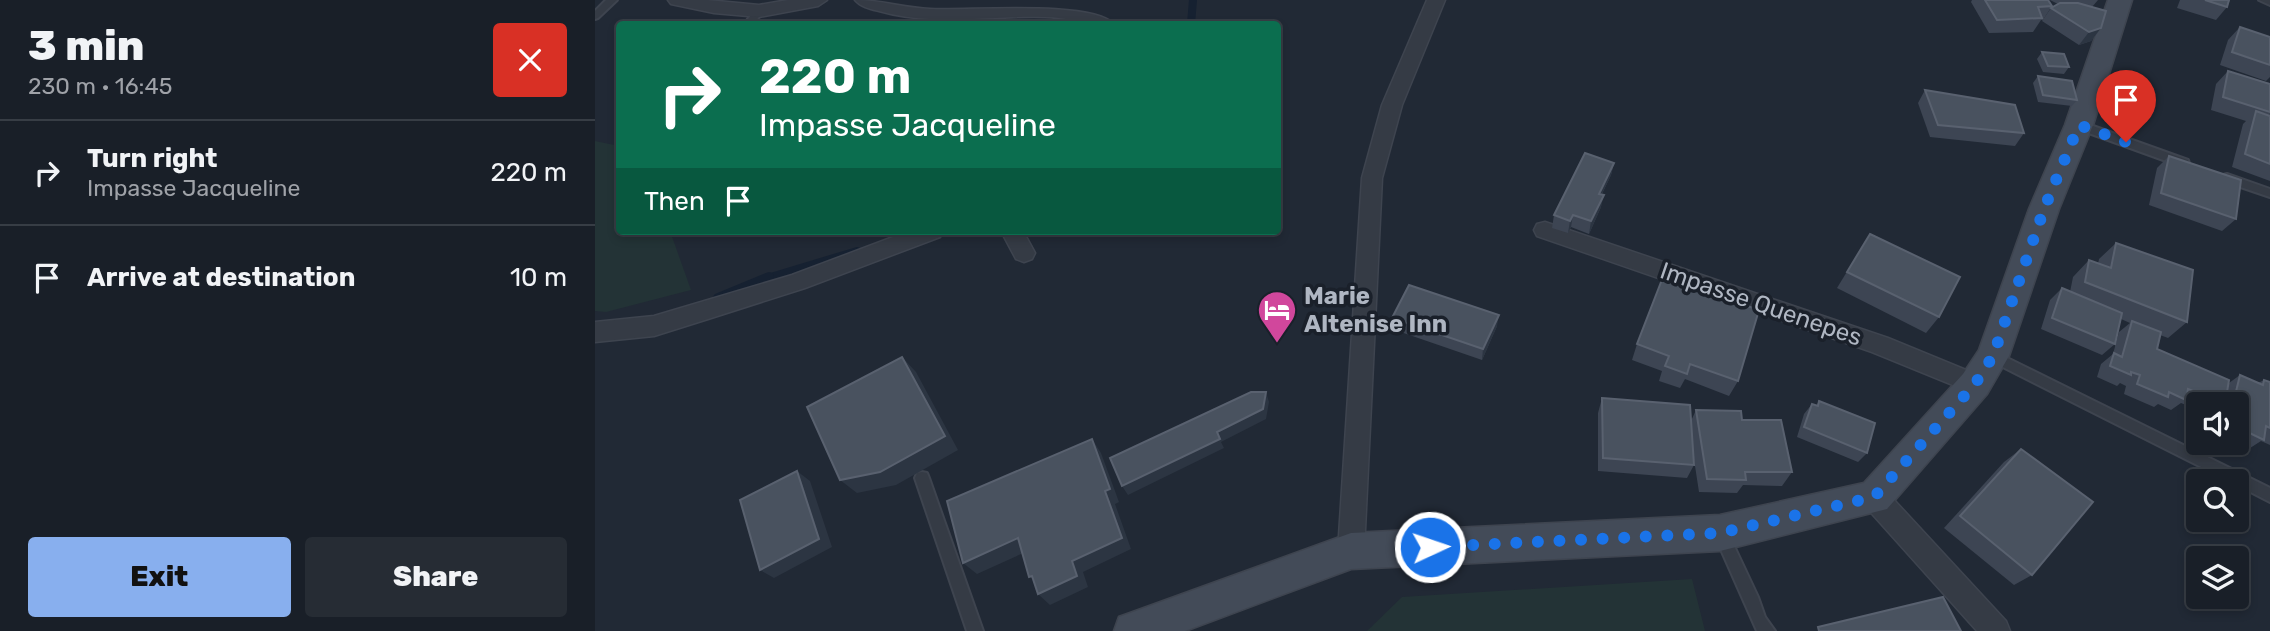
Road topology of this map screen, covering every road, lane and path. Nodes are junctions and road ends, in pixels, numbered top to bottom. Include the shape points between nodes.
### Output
1 (612, 0) edge
2 (677, 0) edge
3 (818, 0) edge
4 (864, 0) edge
5 (1436, 0) edge
6 (2120, 0) edge
7 (2265, 0) edge
8 (2270, 2) edge
9 (595, 16) edge
10 (754, 18) edge
11 (1100, 21) edge
12 (2079, 125) junction
13 (2193, 166) edge
14 (2219, 175) edge
15 (2270, 194) edge
16 (1545, 230) dead end
17 (921, 235) edge
18 (1014, 235) edge
19 (1024, 253) dead end
20 (595, 332) edge
21 (1984, 370) junction
22 (922, 478) dead end
23 (2270, 495) edge
24 (1874, 497) junction
25 (1720, 533) junction
26 (1352, 551) junction
27 (975, 631) edge
28 (1133, 631) edge
29 (1766, 631) edge
30 (1996, 631) edge

1 - 9 lane
2 - 10 street
3 - 10 street
4 - 11 street via 938,15 1065,10
5 - 26 street via 1392,105 1372,178
6 - 12 main road
7 - 8 lane
12 - 13 lane
12 - 21 main road
14 - 15 lane
16 - 21 street, Impasse Quenepes via 1880,345
17 - 20 street via 797,282 655,326
18 - 19 street
21 - 23 lane, Impasse Quenepes
21 - 24 main road
22 - 27 lane
24 - 25 main road
24 - 30 street
25 - 26 main road
25 - 29 lane
26 - 28 main road

